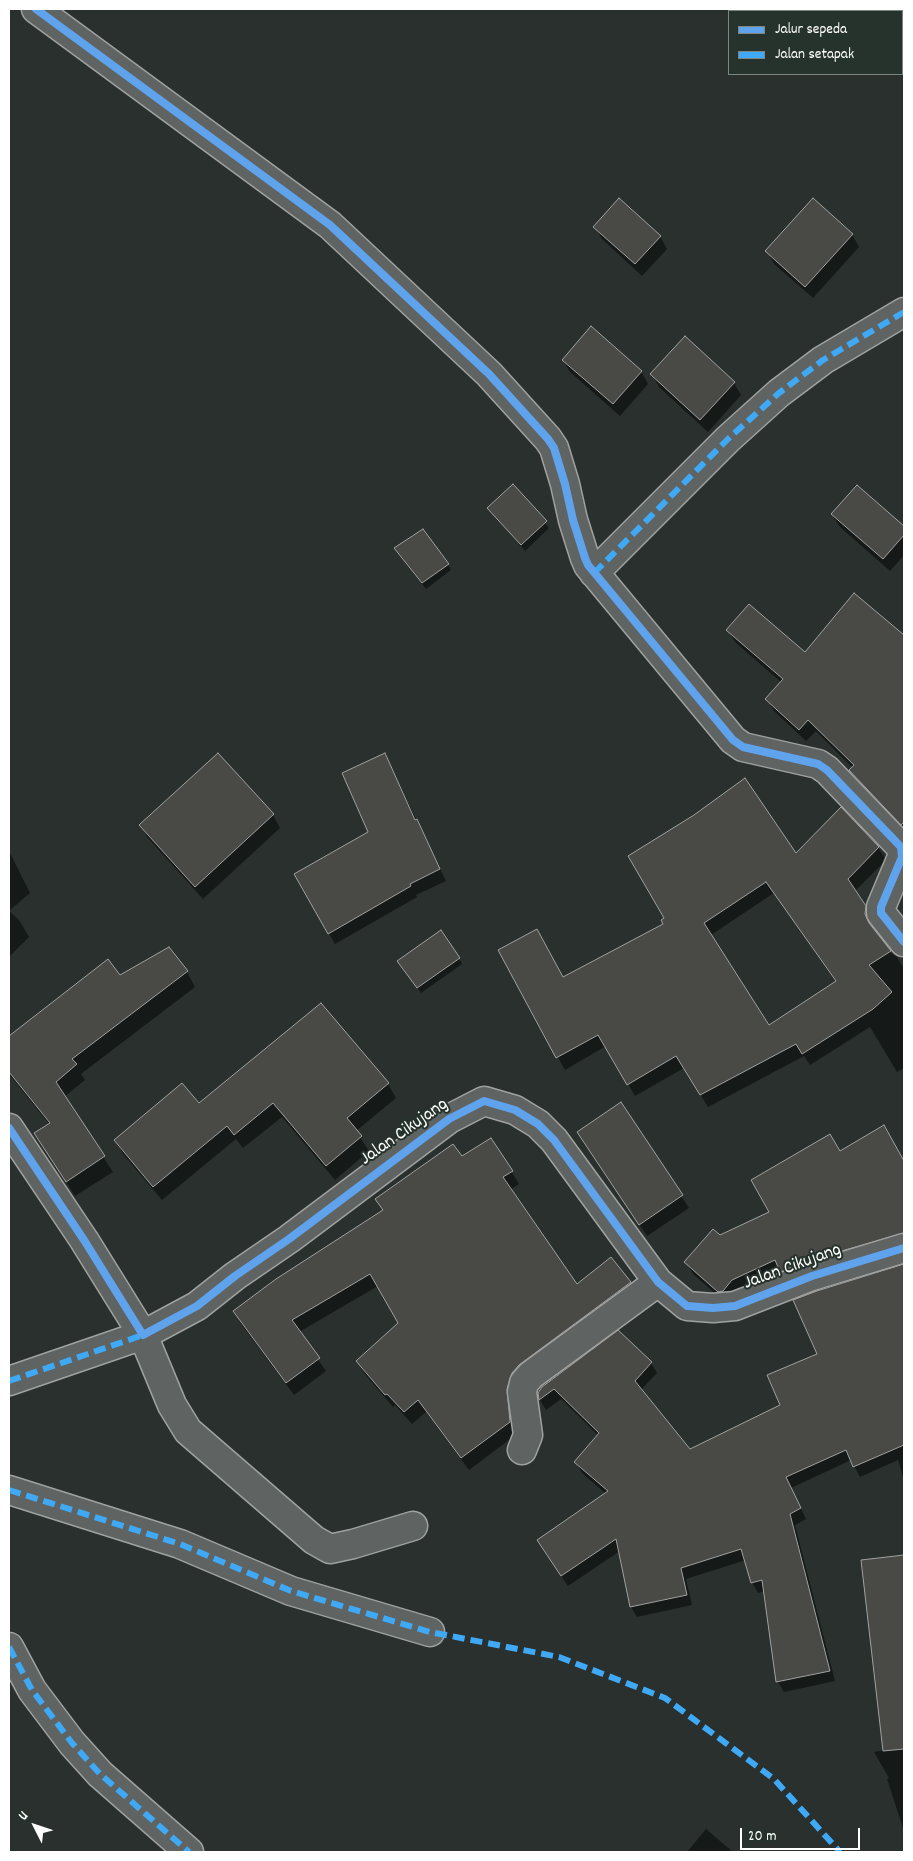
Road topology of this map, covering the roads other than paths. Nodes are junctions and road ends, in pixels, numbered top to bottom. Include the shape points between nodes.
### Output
1 (36, 9) edge
2 (904, 312) edge
3 (594, 573) junction
4 (904, 942) edge
5 (9, 1128) edge
6 (904, 1248) edge
7 (658, 1282) junction
8 (143, 1335) junction
9 (9, 1382) edge
10 (522, 1450) dead end
11 (9, 1490) edge
12 (413, 1526) dead end
13 (430, 1632) dead end
14 (9, 1647) edge
15 (189, 1852) edge

1 - 3 street via 330,225 490,374 554,448 584,558
2 - 3 street via 823,360 778,393
3 - 4 street via 733,740 743,747 818,764 900,847 902,857 881,913
5 - 8 street
6 - 7 street, Jalan Cikujang via 812,1276 735,1306 687,1306
7 - 8 street, Jalan Cikujang via 549,1135 515,1110 484,1101 449,1119 196,1306
7 - 10 street via 524,1383 522,1392 528,1435
8 - 9 street, Jalan Cikujang
8 - 12 street via 172,1404 188,1431 314,1540 330,1549
11 - 13 street via 180,1544 291,1591
14 - 15 street via 32,1690 72,1744 100,1774

